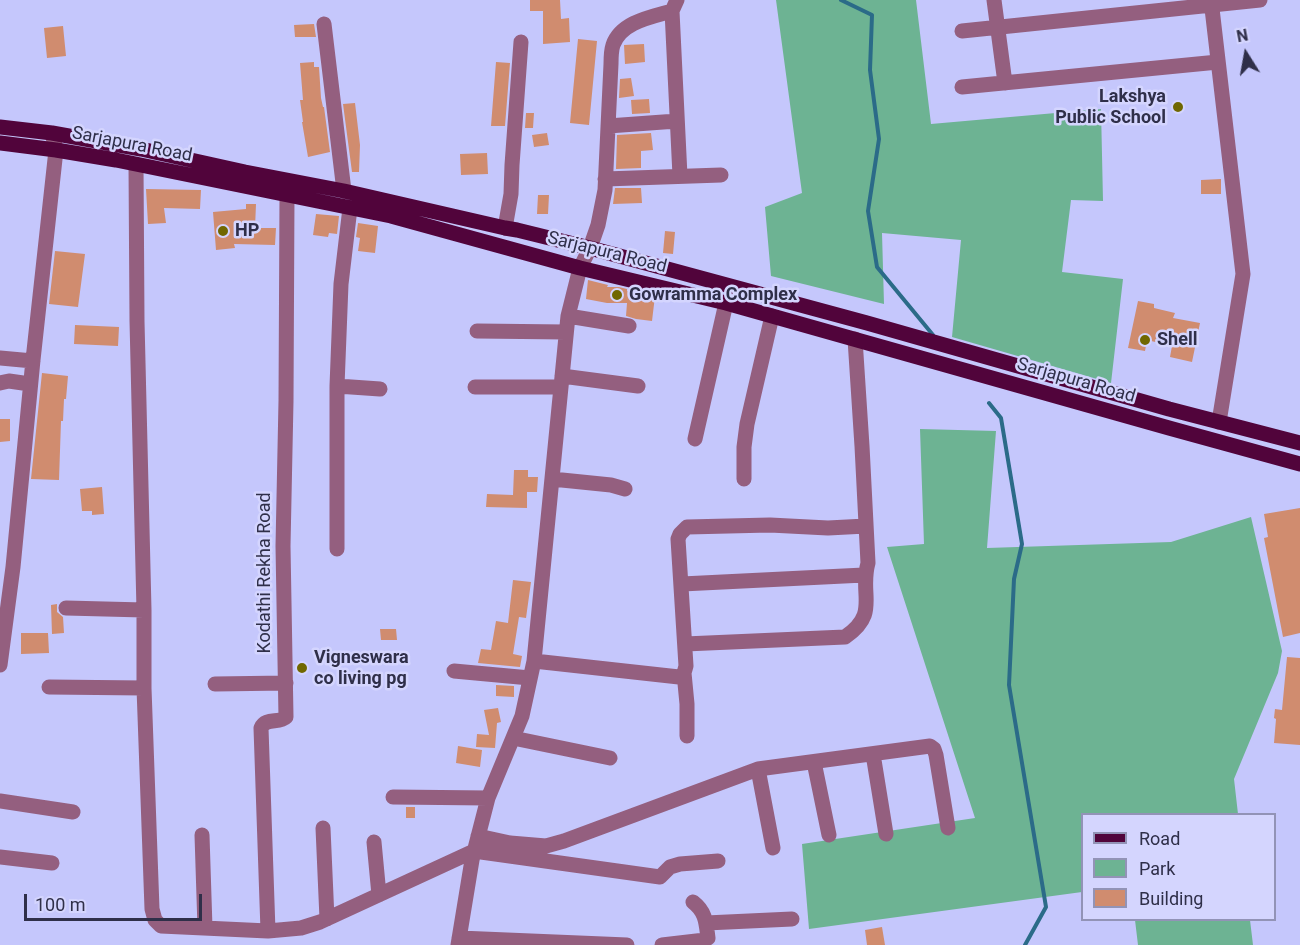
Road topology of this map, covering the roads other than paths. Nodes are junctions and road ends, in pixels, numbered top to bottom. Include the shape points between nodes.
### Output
1 (994, 0) edge
2 (1260, 0) edge
3 (1212, 2) edge
4 (675, 5) edge
5 (324, 24) dead end
6 (997, 28) junction
7 (963, 32) dead end
8 (521, 42) dead end
9 (1218, 63) junction
10 (1005, 83) junction
11 (962, 87) dead end
12 (677, 121) junction
13 (608, 126) junction
14 (0, 127) edge
15 (52, 133) junction
16 (0, 142) edge
17 (56, 150) junction
18 (136, 165) junction
19 (721, 175) dead end
20 (680, 176) junction
21 (605, 179) junction
22 (344, 190) junction
23 (287, 195) junction
24 (350, 208) junction
25 (505, 228) junction
26 (590, 248) junction
27 (580, 268) junction
28 (726, 303) junction
29 (568, 316) junction
30 (772, 316) junction
31 (629, 326) dead end
32 (477, 331) dead end
33 (566, 332) junction
34 (855, 339) junction
35 (0, 358) edge
36 (33, 361) junction
37 (561, 382) junction
38 (0, 383) edge
39 (30, 384) junction
40 (337, 386) junction
41 (638, 386) dead end
42 (475, 387) dead end
43 (380, 388) dead end
44 (1219, 422) junction
45 (695, 439) dead end
46 (1293, 441) edge
47 (1280, 458) junction
48 (1300, 464) edge
49 (552, 479) junction
50 (744, 479) dead end
51 (625, 489) dead end
52 (866, 526) junction
53 (337, 549) dead end
54 (864, 575) junction
55 (682, 584) junction
56 (66, 608) dead end
57 (144, 610) junction
58 (3, 625) edge
59 (685, 644) junction
60 (534, 661) junction
61 (0, 665) edge
62 (454, 670) dead end
63 (684, 673) junction
64 (530, 678) junction
65 (286, 683) junction
66 (215, 684) dead end
67 (48, 687) dead end
68 (144, 688) junction
69 (687, 736) dead end
70 (513, 738) junction
71 (873, 754) junction
72 (610, 758) dead end
73 (814, 762) junction
74 (758, 768) junction
75 (393, 797) dead end
76 (488, 798) junction
77 (0, 801) edge
78 (73, 812) dead end
79 (323, 828) dead end
80 (948, 828) dead end
81 (886, 834) dead end
82 (202, 835) dead end
83 (830, 836) dead end
84 (374, 842) dead end
85 (476, 843) junction
86 (772, 848) dead end
87 (0, 858) edge
88 (718, 861) dead end
89 (51, 863) dead end
90 (379, 895) junction
91 (693, 902) dead end
92 (327, 919) junction
93 (792, 919) dead end
94 (706, 923) junction
95 (205, 928) junction
96 (268, 931) junction
97 (458, 942) edge
98 (627, 945) edge
99 (662, 945) edge

1 - 6 street
2 - 3 street
3 - 6 street
3 - 9 street
4 - 12 street
4 - 13 street via 634,23 616,39
5 - 22 street
6 - 7 street
6 - 10 street
8 - 25 street via 511,194
9 - 10 street
9 - 44 street via 1243,274
10 - 11 street
12 - 13 street
12 - 20 street
13 - 21 street
14 - 15 main road, Sarjapura Road
15 - 17 street
15 - 22 main road, Sarjapura Road
16 - 17 main road, Sarjapura Road
17 - 18 main road, Sarjapura Road
17 - 36 street
18 - 23 main road, Sarjapura Road
18 - 57 street
19 - 20 street
20 - 21 street
21 - 26 street
22 - 25 main road, Sarjapura Road
23 - 24 main road, Sarjapura Road
23 - 65 street, Kodathi Rekha Road via 282,546
24 - 27 main road, Sarjapura Road
24 - 40 street via 341,284
25 - 26 main road, Sarjapura Road
26 - 27 street
26 - 44 main road, Sarjapura Road
27 - 28 main road, Sarjapura Road
27 - 29 street
28 - 30 main road, Sarjapura Road
28 - 45 street
29 - 31 street
29 - 33 street
30 - 34 main road, Sarjapura Road
30 - 50 street via 747,424
32 - 33 street
33 - 37 street
34 - 47 main road, Sarjapura Road
34 - 52 street
35 - 36 street
36 - 39 street
37 - 41 street
37 - 42 street
37 - 49 street
38 - 39 street
39 - 58 street via 14,555
40 - 43 street
40 - 53 street
44 - 46 main road, Sarjapura Road
46 - 47 main road
47 - 48 main road, Sarjapura Road
49 - 51 street
49 - 60 street
52 - 54 street via 868,563
52 - 55 street via 687,528 678,539
54 - 55 street
54 - 59 street via 864,619 845,637
55 - 59 street
56 - 57 street
57 - 68 street
58 - 61 street
59 - 63 street
60 - 63 street via 679,677
60 - 64 street
62 - 64 street
63 - 69 street
64 - 70 street
65 - 66 street
65 - 96 street, Kodathi Rekha Road via 286,717 262,724 261,728
67 - 68 street
68 - 95 street via 152,909 161,926
70 - 72 street
70 - 76 street
71 - 73 street
71 - 80 street via 930,746 934,749
71 - 81 street
73 - 74 street
73 - 83 street
74 - 85 street via 546,846
74 - 86 street
75 - 76 street
76 - 85 street
77 - 78 street
79 - 92 street
82 - 95 street
84 - 90 street
85 - 88 street via 660,877 680,864
85 - 90 street
85 - 97 street
87 - 89 street
90 - 92 street
91 - 94 street via 704,914
92 - 96 street via 301,928
93 - 94 street
94 - 99 street via 705,940
95 - 96 street
97 - 98 street

